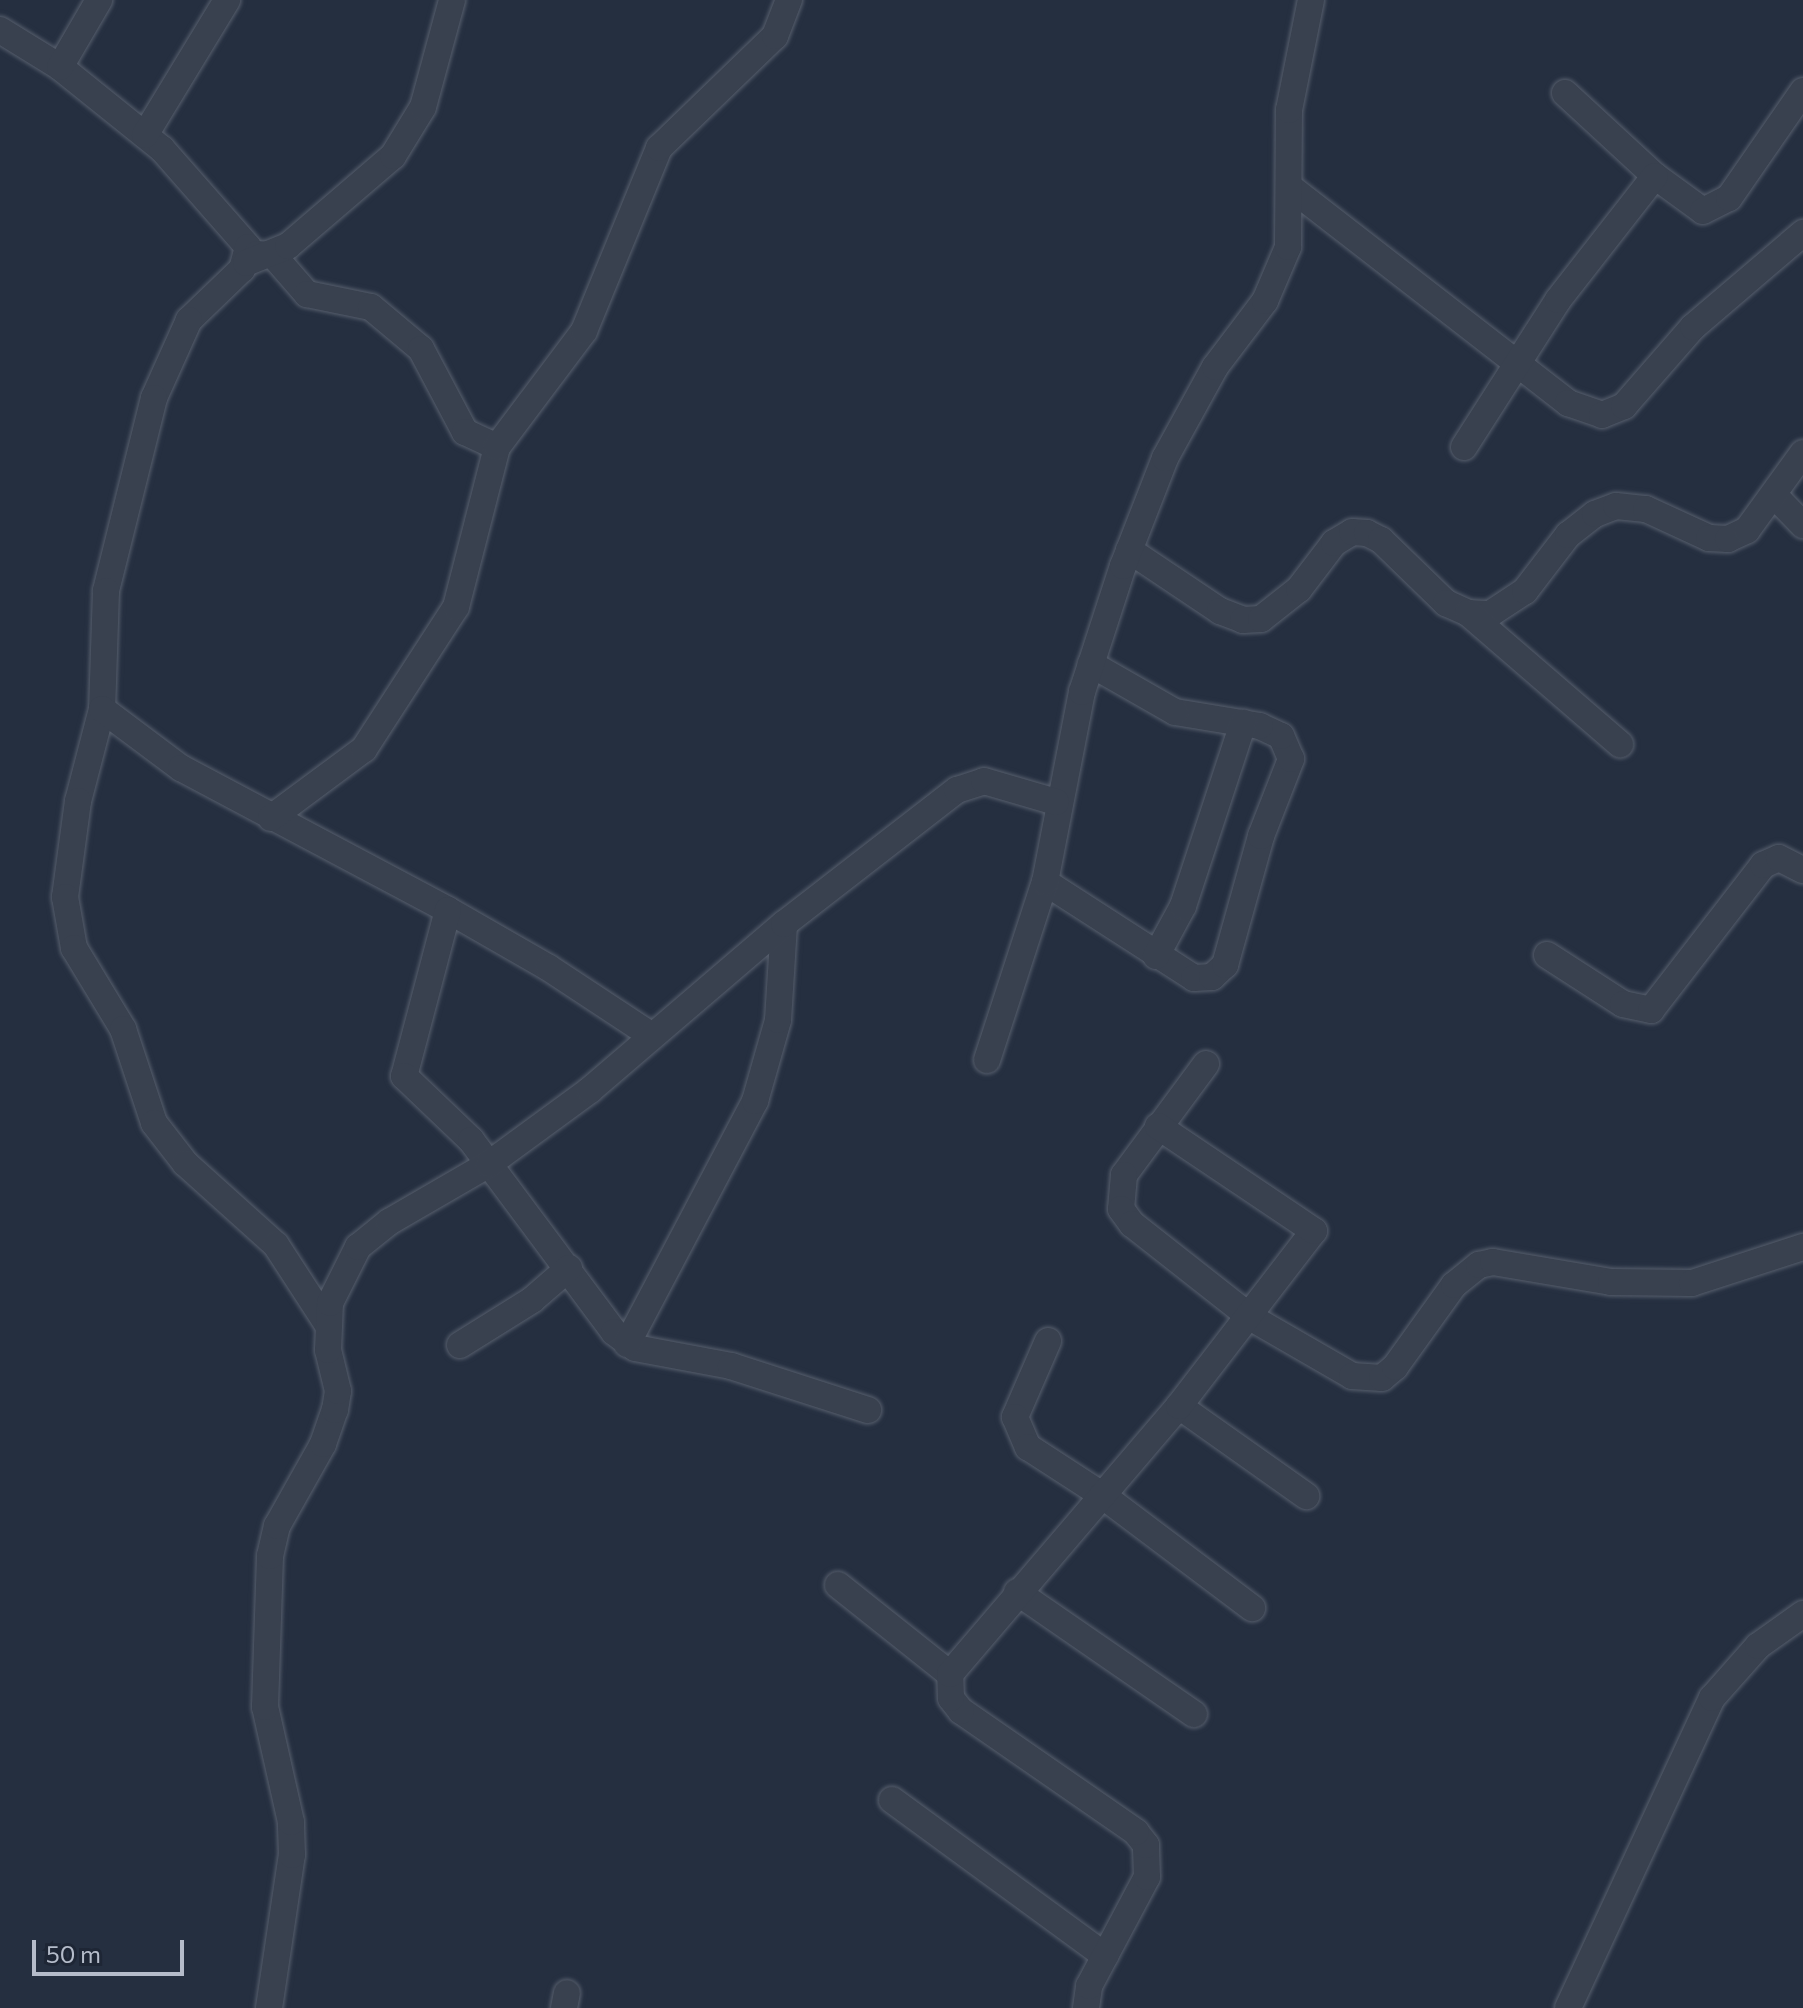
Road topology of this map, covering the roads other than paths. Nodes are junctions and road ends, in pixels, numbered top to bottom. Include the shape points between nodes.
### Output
1 (99, 0) edge
2 (227, 0) edge
3 (452, 0) edge
4 (789, 0) edge
5 (1311, 0) edge
6 (0, 30) edge
7 (60, 67) junction
8 (1803, 91) edge
9 (1565, 93) dead end
10 (145, 135) junction
11 (1655, 176) junction
12 (1291, 188) junction
13 (1803, 233) edge
14 (256, 257) junction
15 (1520, 363) junction
16 (497, 447) junction
17 (1464, 447) dead end
18 (1803, 453) edge
19 (1774, 495) junction
20 (1803, 525) edge
21 (1129, 550) junction
22 (1468, 613) junction
23 (1091, 664) junction
24 (102, 709) junction
25 (1243, 723) junction
26 (1620, 744) dead end
27 (1056, 802) junction
28 (271, 818) junction
29 (1803, 870) edge
30 (1045, 882) junction
31 (448, 910) junction
32 (784, 924) junction
33 (1547, 955) dead end
34 (1156, 956) junction
35 (652, 1036) junction
36 (987, 1060) dead end
37 (1206, 1064) dead end
38 (1158, 1126) junction
39 (489, 1164) junction
40 (1803, 1247) edge
41 (569, 1268) junction
42 (1250, 1317) junction
43 (328, 1325) junction
44 (1048, 1341) dead end
45 (627, 1344) junction
46 (460, 1345) dead end
47 (1179, 1406) junction
48 (868, 1410) dead end
49 (1102, 1495) junction
50 (1306, 1496) dead end
51 (838, 1585) dead end
52 (1017, 1592) junction
53 (1252, 1608) dead end
54 (1803, 1614) edge
55 (950, 1674) junction
56 (1194, 1714) dead end
57 (892, 1800) dead end
58 (1105, 1956) junction
59 (269, 2008) edge
60 (1086, 2008) edge
61 (1568, 2008) edge

1 - 7 street
2 - 10 street
3 - 14 street via 423,107 409,134 365,182
4 - 16 street via 775,36 659,148 584,331
5 - 12 street via 1289,110
6 - 7 street
7 - 10 street
8 - 11 street via 1729,198 1715,210 1692,208
9 - 11 street
10 - 14 street via 233,224
11 - 15 street via 1592,254
12 - 15 street
12 - 21 street via 1288,247 1279,274 1215,367 1180,432
13 - 15 street via 1693,327 1615,412 1587,413
14 - 16 street via 307,294 371,307 421,349 465,432
14 - 24 street via 189,320 154,398 106,591
15 - 17 street
16 - 28 street via 456,607 364,749
18 - 19 street
19 - 20 street
19 - 22 street via 1747,530 1728,539 1709,538 1646,509 1616,506 1595,514 1568,535 1510,605 1490,614
21 - 22 street via 1220,611 1243,620 1261,619 1299,589 1334,543 1352,532 1367,533 1381,540 1446,603
21 - 23 street
22 - 26 street
23 - 25 street via 1175,712
23 - 27 street
24 - 28 street via 159,753
24 - 43 street via 71,842 65,897 74,948 123,1029 143,1099 167,1144 276,1245
25 - 34 street via 1183,906
25 - 34 street via 1281,736 1291,759 1261,836 1225,965 1212,977 1194,978
27 - 30 street
27 - 32 street via 984,781 957,790
28 - 31 street
29 - 33 street via 1779,858 1763,865 1651,1010 1623,1004
30 - 34 street
30 - 36 street
31 - 35 street
31 - 39 street via 404,1076
32 - 35 street
32 - 45 street via 778,1020 755,1101
35 - 39 street
37 - 38 street
38 - 42 street via 1124,1175 1121,1209 1132,1224
38 - 42 street via 1314,1231
39 - 41 street
39 - 43 street via 389,1222 358,1247 330,1303
40 - 42 street via 1692,1283 1611,1282 1551,1276 1493,1262 1479,1265 1454,1285 1382,1378 1335,1369
41 - 45 street
41 - 46 street via 532,1300
42 - 47 street
43 - 59 street via 338,1391 335,1410 323,1444 277,1526 270,1556 265,1707 291,1822 292,1855
44 - 49 street via 1019,1401 1018,1433 1052,1466
45 - 48 street via 731,1366
47 - 49 street
47 - 50 street
49 - 52 street
49 - 53 street
51 - 55 street
52 - 55 street
52 - 56 street
54 - 61 street via 1758,1646 1712,1698
55 - 58 street via 951,1698 961,1711 1136,1832 1146,1845 1147,1877
57 - 58 street
58 - 60 street via 1089,1986

